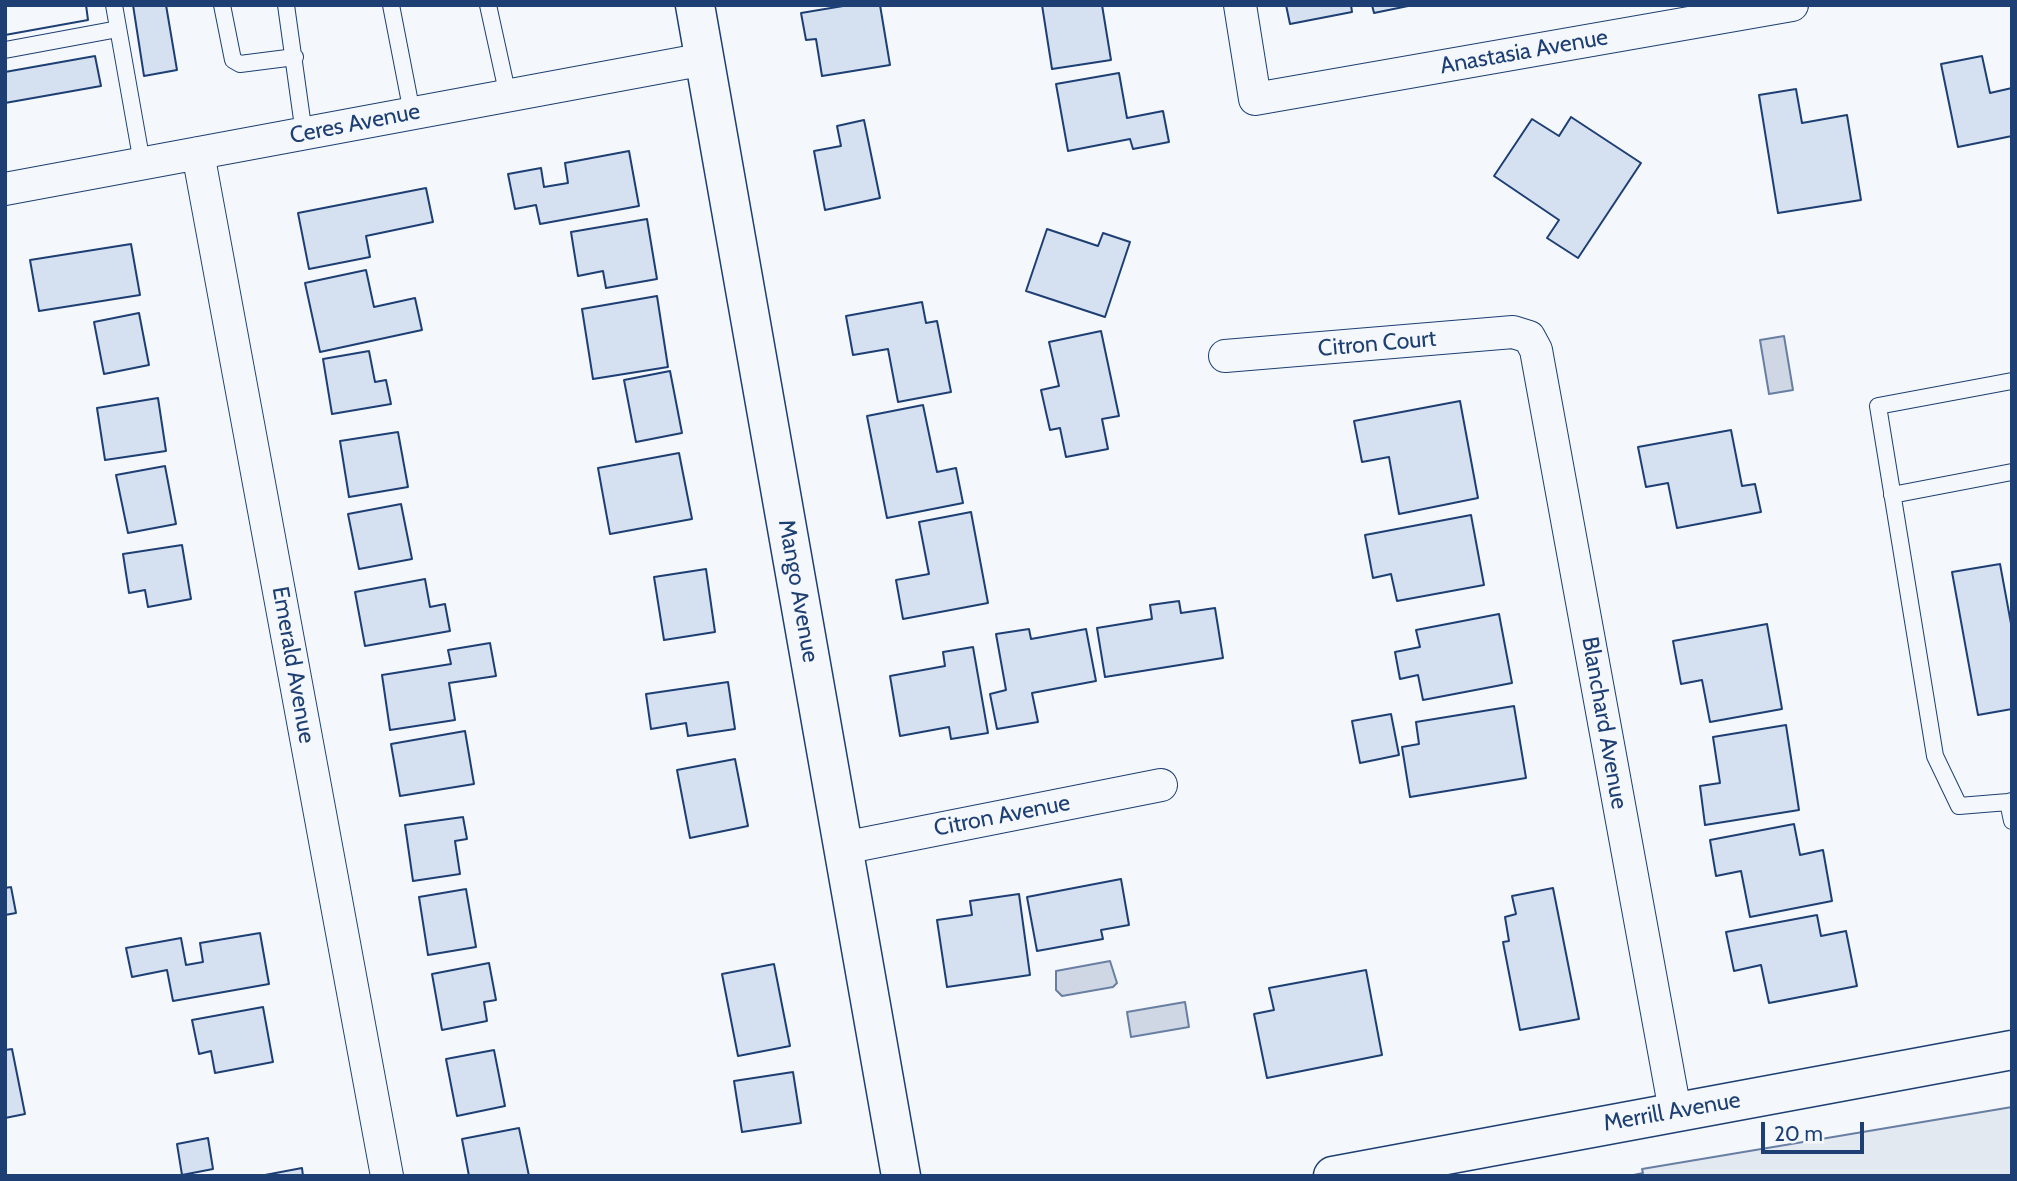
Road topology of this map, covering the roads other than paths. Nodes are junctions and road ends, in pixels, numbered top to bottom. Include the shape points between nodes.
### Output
1 (114, 5) edge
2 (222, 5) edge
3 (286, 5) edge
4 (391, 5) edge
5 (488, 5) edge
6 (695, 5) edge
7 (1240, 5) edge
8 (1792, 5) edge
9 (118, 29) junction
10 (5, 50) edge
11 (295, 57) junction
12 (705, 60) junction
13 (508, 96) junction
14 (412, 113) junction
15 (304, 134) junction
16 (198, 153) junction
17 (142, 163) junction
18 (5, 188) edge
19 (1529, 337) joint
20 (1225, 356) dead end
21 (2012, 381) edge
22 (2012, 472) edge
23 (1892, 495) junction
24 (1161, 785) dead end
25 (2010, 802) edge
26 (2012, 821) edge
27 (843, 848) junction
28 (2012, 1050) edge
29 (1675, 1111) junction
30 (1394, 1169) edge
31 (387, 1176) edge
32 (901, 1176) edge
33 (1333, 1176) edge

1 - 9 lane
2 - 11 lane via 233,60 240,64
3 - 11 lane
4 - 14 lane
5 - 13 lane
6 - 12 street, Mango Avenue
7 - 8 street, Anastasia Avenue via 1255,99
9 - 10 lane
9 - 17 lane
11 - 15 lane
12 - 13 street, Ceres Avenue
12 - 27 street, Mango Avenue
13 - 14 street, Ceres Avenue
14 - 15 street, Ceres Avenue
15 - 16 street, Ceres Avenue
16 - 17 street, Ceres Avenue
16 - 31 street, Emerald Avenue
17 - 18 street, Ceres Avenue
19 - 20 street, Citron Court via 1513,332
19 - 29 street, Blanchard Avenue via 1538,364
21 - 23 lane via 1878,405
22 - 23 lane
23 - 25 lane via 1935,756 1959,806
24 - 27 street, Citron Avenue
25 - 26 lane
27 - 32 street, Mango Avenue
28 - 29 street, Merrill Avenue
29 - 30 street, Merrill Avenue
30 - 33 street, Merrill Avenue

